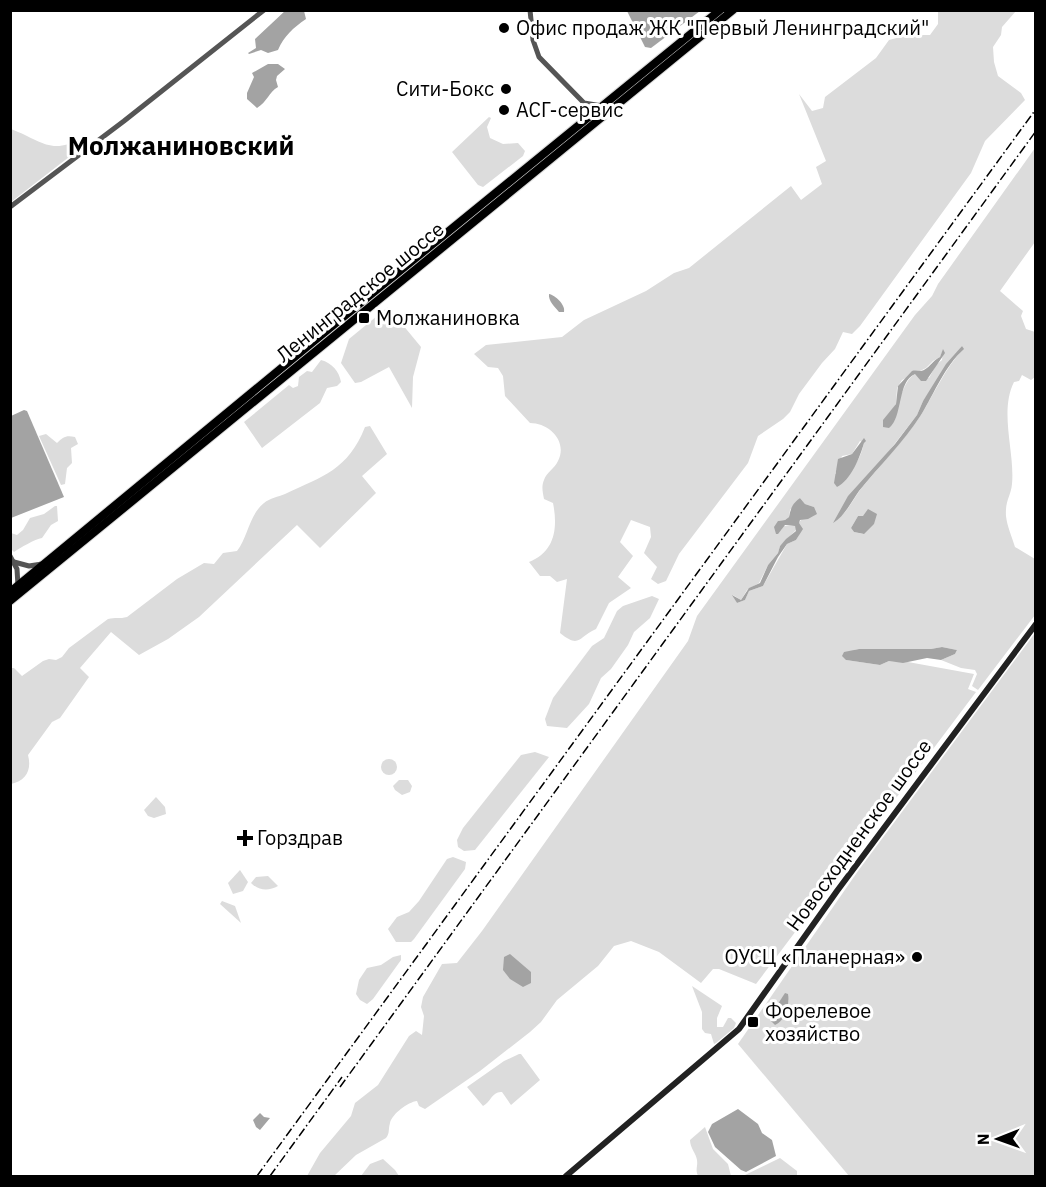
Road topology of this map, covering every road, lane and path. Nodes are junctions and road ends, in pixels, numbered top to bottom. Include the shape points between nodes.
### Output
1 (264, 10) edge
2 (530, 10) edge
3 (720, 10) edge
4 (733, 10) edge
5 (584, 103) junction
6 (603, 106) junction
7 (584, 122) junction
8 (10, 207) edge
9 (10, 556) edge
10 (14, 562) junction
11 (46, 562) junction
12 (14, 589) edge
13 (10, 601) edge
14 (1035, 624) edge
15 (566, 1176) edge

1 - 8 street
2 - 5 street via 539,57
3 - 6 highway, Ленинградское шоссе
4 - 13 highway, Ленинградское шоссе
5 - 6 street
5 - 7 street
6 - 7 highway, Ленинградское шоссе
7 - 11 highway, Ленинградское шоссе
9 - 10 street
10 - 11 street via 29,566
10 - 12 street
11 - 12 highway, Ленинградское шоссе
14 - 15 main road, Новосходненское шоссе via 739,1029

